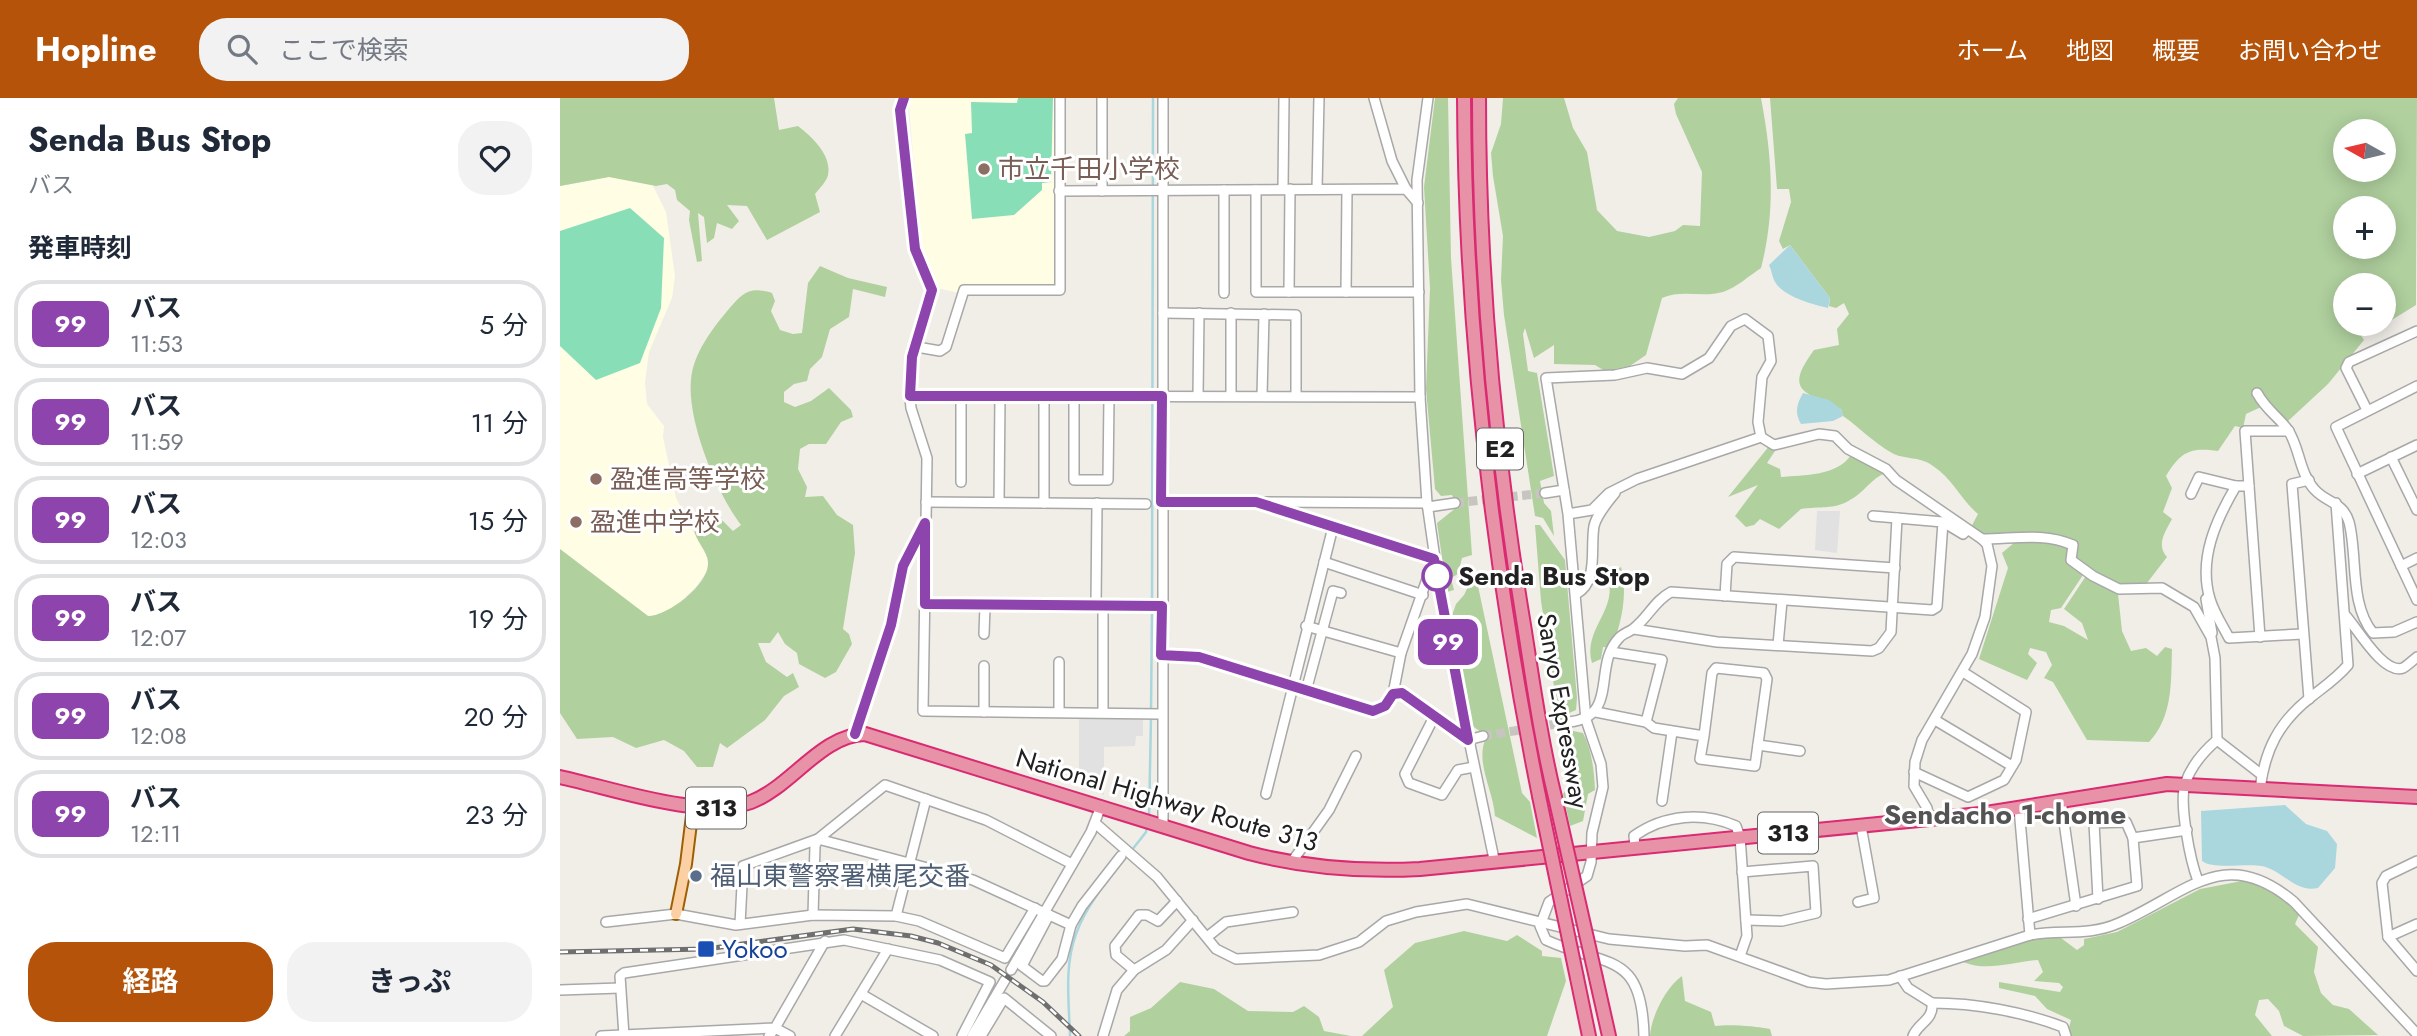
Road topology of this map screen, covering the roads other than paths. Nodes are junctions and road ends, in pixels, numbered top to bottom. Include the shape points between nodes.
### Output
1 (904, 98) edge
2 (1060, 98) edge
3 (1102, 98) edge
4 (1163, 98) edge
5 (1284, 98) edge
6 (1318, 98) edge
7 (1374, 98) edge
8 (1428, 98) edge
9 (1464, 98) edge
10 (1479, 98) edge
11 (1157, 189) junction
12 (1287, 189) junction
13 (1318, 189) junction
14 (1406, 189) junction
15 (1224, 190) junction
16 (1256, 190) junction
17 (1346, 190) junction
18 (1059, 191) junction
19 (1102, 191) junction
20 (1418, 203) junction
21 (1289, 292) junction
22 (1346, 292) junction
23 (1419, 292) junction
24 (1224, 293) dead end
25 (1163, 313) junction
26 (1199, 313) junction
27 (1231, 313) junction
28 (1264, 314) junction
29 (2417, 331) edge
30 (917, 347) junction
31 (2417, 386) edge
32 (2257, 393) dead end
33 (910, 396) junction
34 (961, 396) junction
35 (1000, 396) junction
36 (1044, 396) junction
37 (1156, 396) junction
38 (1198, 396) junction
39 (1231, 396) junction
40 (1262, 396) junction
41 (1296, 396) junction
42 (1074, 397) junction
43 (1109, 397) junction
44 (1420, 397) junction
45 (2367, 410) junction
46 (2289, 431) junction
47 (1761, 437) junction
48 (2417, 445) edge
49 (2391, 457) junction
50 (2357, 474) junction
51 (2309, 480) junction
52 (961, 482) dead end
53 (2236, 486) junction
54 (2249, 486) junction
55 (1618, 488) junction
56 (1564, 491) junction
57 (1545, 493) tunnel mouth
58 (2191, 494) dead end
59 (926, 502) junction
60 (999, 502) junction
61 (1161, 502) junction
62 (1256, 502) junction
63 (1044, 503) junction
64 (1097, 503) junction
65 (1455, 503) tunnel mouth
66 (2336, 503) junction
67 (1146, 504) dead end
68 (2416, 504) edge
69 (1427, 505) junction
70 (1568, 514) junction
71 (1872, 516) dead end
72 (1897, 518) junction
73 (1943, 522) junction
74 (925, 523) junction
75 (1333, 527) junction
76 (1967, 530) junction
77 (1982, 539) junction
78 (2417, 558) edge
79 (1434, 559) junction
80 (1324, 562) junction
81 (2401, 566) junction
82 (1895, 568) junction
83 (1341, 593) dead end
84 (1576, 594) junction
85 (2209, 594) junction
86 (1423, 595) junction
87 (1725, 596) junction
88 (2417, 600) edge
89 (1782, 601) junction
90 (925, 604) junction
91 (985, 606) junction
92 (1100, 606) junction
93 (1155, 606) junction
94 (1892, 608) junction
95 (2345, 614) junction
96 (2417, 622) edge
97 (1306, 626) junction
98 (1634, 629) junction
99 (1322, 631) junction
100 (984, 634) dead end
101 (2302, 634) junction
102 (2211, 637) junction
103 (2260, 637) junction
104 (1778, 645) junction
105 (1611, 652) junction
106 (1401, 653) junction
107 (1161, 655) junction
108 (2417, 657) edge
109 (1059, 662) dead end
110 (984, 667) dead end
111 (1963, 672) junction
112 (1293, 687) junction
113 (1306, 691) junction
114 (1393, 694) junction
115 (2309, 699) junction
116 (984, 712) junction
117 (1059, 712) junction
118 (1102, 712) junction
119 (1596, 712) junction
120 (1155, 714) junction
121 (1434, 717) junction
122 (1586, 720) junction
123 (1935, 720) junction
124 (1569, 722) tunnel mouth
125 (1646, 722) junction
126 (1672, 732) junction
127 (855, 734) junction
128 (1483, 736) tunnel mouth
129 (1704, 736) junction
130 (1468, 740) junction
131 (2217, 740) junction
132 (1758, 745) junction
133 (1800, 751) dead end
134 (1356, 756) dead end
135 (1474, 766) junction
136 (2012, 766) junction
137 (1914, 772) junction
138 (560, 777) edge
139 (2261, 782) junction
140 (2185, 784) junction
141 (1266, 794) dead end
142 (2417, 797) edge
143 (926, 799) junction
144 (1662, 801) dead end
145 (2061, 801) junction
146 (1101, 806) junction
147 (693, 807) junction
148 (2019, 808) junction
149 (1929, 819) junction
150 (1153, 822) junction
151 (1096, 823) junction
152 (1861, 826) junction
153 (2187, 830) junction
154 (1740, 837) junction
155 (2133, 838) junction
156 (818, 839) junction
157 (1635, 846) junction
158 (1591, 850) junction
159 (1125, 853) junction
160 (1494, 859) junction
161 (2417, 861) edge
162 (911, 863) junction
163 (1292, 863) junction
164 (1072, 864) junction
165 (1742, 872) junction
166 (2197, 881) junction
167 (2098, 899) junction
168 (1177, 901) junction
169 (1858, 902) dead end
170 (2076, 906) junction
171 (1043, 912) junction
172 (1293, 912) dead end
173 (676, 914) junction
174 (813, 915) junction
175 (896, 916) junction
176 (2028, 919) junction
177 (1193, 920) junction
178 (1746, 920) junction
179 (1540, 921) junction
180 (606, 922) dead end
181 (740, 924) junction
182 (2417, 924) edge
183 (1071, 925) junction
184 (2030, 935) junction
185 (1208, 937) junction
186 (2388, 937) junction
187 (825, 941) junction
188 (888, 949) junction
189 (1740, 957) junction
190 (1011, 970) dead end
191 (1134, 970) junction
192 (2417, 971) edge
193 (1900, 976) junction
194 (1005, 979) dead end
195 (620, 988) junction
196 (560, 990) edge
197 (861, 994) junction
198 (1932, 1003) junction
199 (772, 1032) edge
200 (2417, 1034) edge
201 (624, 1035) edge
202 (601, 1036) edge
203 (790, 1036) edge
204 (835, 1036) edge
205 (933, 1036) edge
206 (962, 1036) edge
207 (972, 1036) edge
208 (981, 1036) edge
209 (1051, 1036) edge
210 (1103, 1036) edge
211 (1589, 1036) edge
212 (1609, 1036) edge
213 (1644, 1036) edge
214 (1913, 1036) edge
215 (2066, 1036) edge

1 - 30 street via 900,110 915,249 932,290
2 - 18 street
3 - 19 street
4 - 11 street
5 - 12 street
6 - 13 street
7 - 14 street via 1392,161
8 - 20 street via 1416,180
9 - 211 highway, Sanyo Expressway / E2, bridge via 1474,332 1500,571 1539,796
10 - 212 highway, Sanyo Expressway / E2, bridge via 1497,420 1515,571 1555,797
11 - 15 street
11 - 19 street
11 - 25 street
12 - 13 street
12 - 16 street
12 - 21 street
13 - 17 street
14 - 17 street
14 - 20 street
15 - 16 street
15 - 24 street
16 - 21 street via 1256,292
17 - 22 street
18 - 19 street
18 - 30 street via 1060,290 964,290 946,347 940,351
20 - 23 street
21 - 22 street
22 - 23 street
23 - 44 street
25 - 26 street
25 - 37 street
26 - 27 street
26 - 38 street
27 - 28 street
27 - 39 street
28 - 40 street
28 - 41 street via 1298,316
29 - 45 street via 2349,362 2346,368
30 - 33 street via 912,357
31 - 45 street
32 - 46 street
33 - 34 street
33 - 59 street via 927,458
34 - 35 street
34 - 52 street
35 - 36 street
35 - 60 street
36 - 42 street
36 - 63 street
37 - 38 street
37 - 43 street
37 - 61 street
38 - 39 street
39 - 40 street
40 - 41 street
41 - 44 street
42 - 43 street
42 - 43 street via 1074,480 1108,480
44 - 69 street
45 - 50 street via 2336,427
46 - 51 street
46 - 54 street via 2245,431
47 - 55 street
47 - 56 street via 1761,386 1771,361 1768,336 1745,319 1731,326 1709,358 1682,374 1647,368 1615,375 1546,377
47 - 76 street via 1774,445 1819,434 1835,436
48 - 49 street
49 - 50 street
49 - 68 street
50 - 81 street
51 - 66 street via 2316,491
51 - 101 street via 2292,484
53 - 54 street
53 - 58 street via 2199,477
53 - 85 street via 2211,535
54 - 103 street
55 - 70 street via 1592,510
55 - 84 street via 1594,525 1589,580
56 - 57 street
56 - 70 street
59 - 60 street
59 - 74 street
60 - 63 street
61 - 62 street
61 - 93 street
62 - 69 street
62 - 75 street
63 - 64 street
64 - 67 street
64 - 92 street
65 - 69 street
66 - 95 street
66 - 96 street via 2348,522 2361,608 2369,628 2373,633 2394,632
69 - 79 street
70 - 84 street
71 - 72 street
72 - 73 street
72 - 82 street
73 - 76 street via 1962,534
73 - 94 street via 1937,607
74 - 90 street
74 - 127 street via 903,566 891,625
75 - 79 street
75 - 80 street
76 - 77 street
77 - 102 street via 2058,538 2073,545 2075,564 2119,589 2162,588 2188,601
77 - 111 street via 1993,566 1990,589 1979,635
78 - 81 street
79 - 86 street
79 - 130 street
80 - 86 street
80 - 97 street
81 - 88 street
82 - 87 street via 1734,558 1727,564
82 - 94 street
83 - 99 street via 1333,591
84 - 122 street
85 - 102 street via 2206,606
85 - 103 street via 2229,638
86 - 106 street
87 - 89 street
87 - 98 street via 1671,592 1659,598
89 - 94 street
89 - 104 street
90 - 91 street
90 - 116 street via 923,711
91 - 92 street
91 - 100 street
92 - 93 street
92 - 118 street
93 - 107 street
94 - 104 street via 1891,632 1872,652
95 - 108 street via 2369,648 2393,668 2402,668
95 - 115 street via 2348,666
97 - 99 street
97 - 112 street
98 - 104 street via 1717,642
98 - 105 street via 1619,637
99 - 106 street
99 - 113 street
101 - 103 street
101 - 115 street
102 - 131 street
105 - 119 street
105 - 125 street via 1662,660
106 - 114 street
107 - 112 street via 1193,655
107 - 120 street
109 - 117 street
110 - 116 street
111 - 123 street
111 - 136 street via 2026,712
112 - 113 street
112 - 141 street
113 - 114 street via 1373,711 1385,706
114 - 121 street via 1410,696
115 - 139 street via 2267,748
116 - 117 street
117 - 118 street
118 - 120 street
119 - 122 street
119 - 125 street
120 - 150 street
121 - 130 street
121 - 135 street via 1405,774 1409,783 1442,795 1458,770
122 - 124 street
122 - 158 street via 1601,764 1603,788
123 - 136 street
123 - 137 street via 1922,740
125 - 126 street
126 - 129 street
126 - 144 street
127 - 146 highway, National Highway Route 313 / 313
127 - 147 highway, 313 via 834,743 751,802
128 - 130 street
129 - 132 street via 1700,759 1755,766
129 - 132 street via 1716,668 1764,673
130 - 135 street
131 - 139 street
131 - 140 street via 2195,762
132 - 133 street
134 - 163 street via 1329,810
135 - 160 street
136 - 137 street via 2004,780 1968,797
137 - 149 street via 1914,786
138 - 147 highway, 313
139 - 140 highway, National Highway Route 313 / 313
139 - 142 highway, National Highway Route 313 / 313
140 - 145 highway, National Highway Route 313 / 313
140 - 153 street
143 - 156 street via 881,786
143 - 162 street
143 - 164 street via 1004,828
145 - 148 highway, National Highway Route 313 / 313
145 - 170 street
146 - 150 highway, National Highway Route 313 / 313
146 - 151 street
147 - 173 main road
148 - 149 highway, National Highway Route 313 / 313
148 - 176 street
149 - 152 highway, National Highway Route 313 / 313
150 - 163 highway, National Highway Route 313 / 313
151 - 159 street
151 - 164 street
152 - 154 highway, National Highway Route 313 / 313
152 - 169 street via 1874,898
153 - 155 street
153 - 166 street
154 - 157 highway, National Highway Route 313 / 313
154 - 157 street via 1736,826 1699,815 1644,829 1634,836
154 - 165 street
155 - 167 street via 2137,886
155 - 167 street via 2126,822 2094,823
156 - 162 street
156 - 174 street
156 - 181 street via 743,866
157 - 158 highway, National Highway Route 313 / 313
158 - 160 highway, National Highway Route 313 / 313
158 - 179 street via 1587,876 1549,902
159 - 168 street via 1138,858
159 - 183 street
160 - 163 highway, National Highway Route 313 / 313 via 1394,870
161 - 186 street via 2386,876 2382,883
162 - 171 street via 973,880
162 - 175 street
164 - 171 street
165 - 178 street
165 - 178 street via 1813,866 1814,877 1816,912 1782,921
166 - 184 street via 2119,923 2072,934
166 - 200 street via 2231,874 2272,883
167 - 170 street
168 - 177 street
168 - 191 street via 1158,921 1139,915 1115,946 1116,955
170 - 176 street
171 - 175 street via 1005,958 919,920
171 - 183 street
171 - 183 street via 1022,966 1042,981 1062,959
171 - 190 street
172 - 185 street via 1226,922
173 - 180 street
173 - 181 street
174 - 175 street
174 - 181 street
176 - 184 street
177 - 185 street
177 - 191 street via 1166,950
178 - 189 street
179 - 185 street via 1467,904 1386,922 1359,942 1320,955 1277,959 1236,959 1216,949
179 - 189 street via 1609,939 1707,945
179 - 213 street via 1546,940 1599,956 1634,981
182 - 186 street
184 - 193 street
186 - 192 street
187 - 188 street
187 - 195 street via 624,974
187 - 199 street
188 - 197 street
188 - 206 street via 940,960 990,982
189 - 193 street via 1809,982 1846,984
191 - 210 street via 1114,996
193 - 198 street via 1908,988
194 - 207 street
195 - 196 street
195 - 201 street
197 - 204 street
197 - 205 street
198 - 214 street via 1933,1010
198 - 215 street via 2036,1016 2063,1027
199 - 201 street
199 - 203 street
201 - 202 street
208 - 209 street via 1004,998

